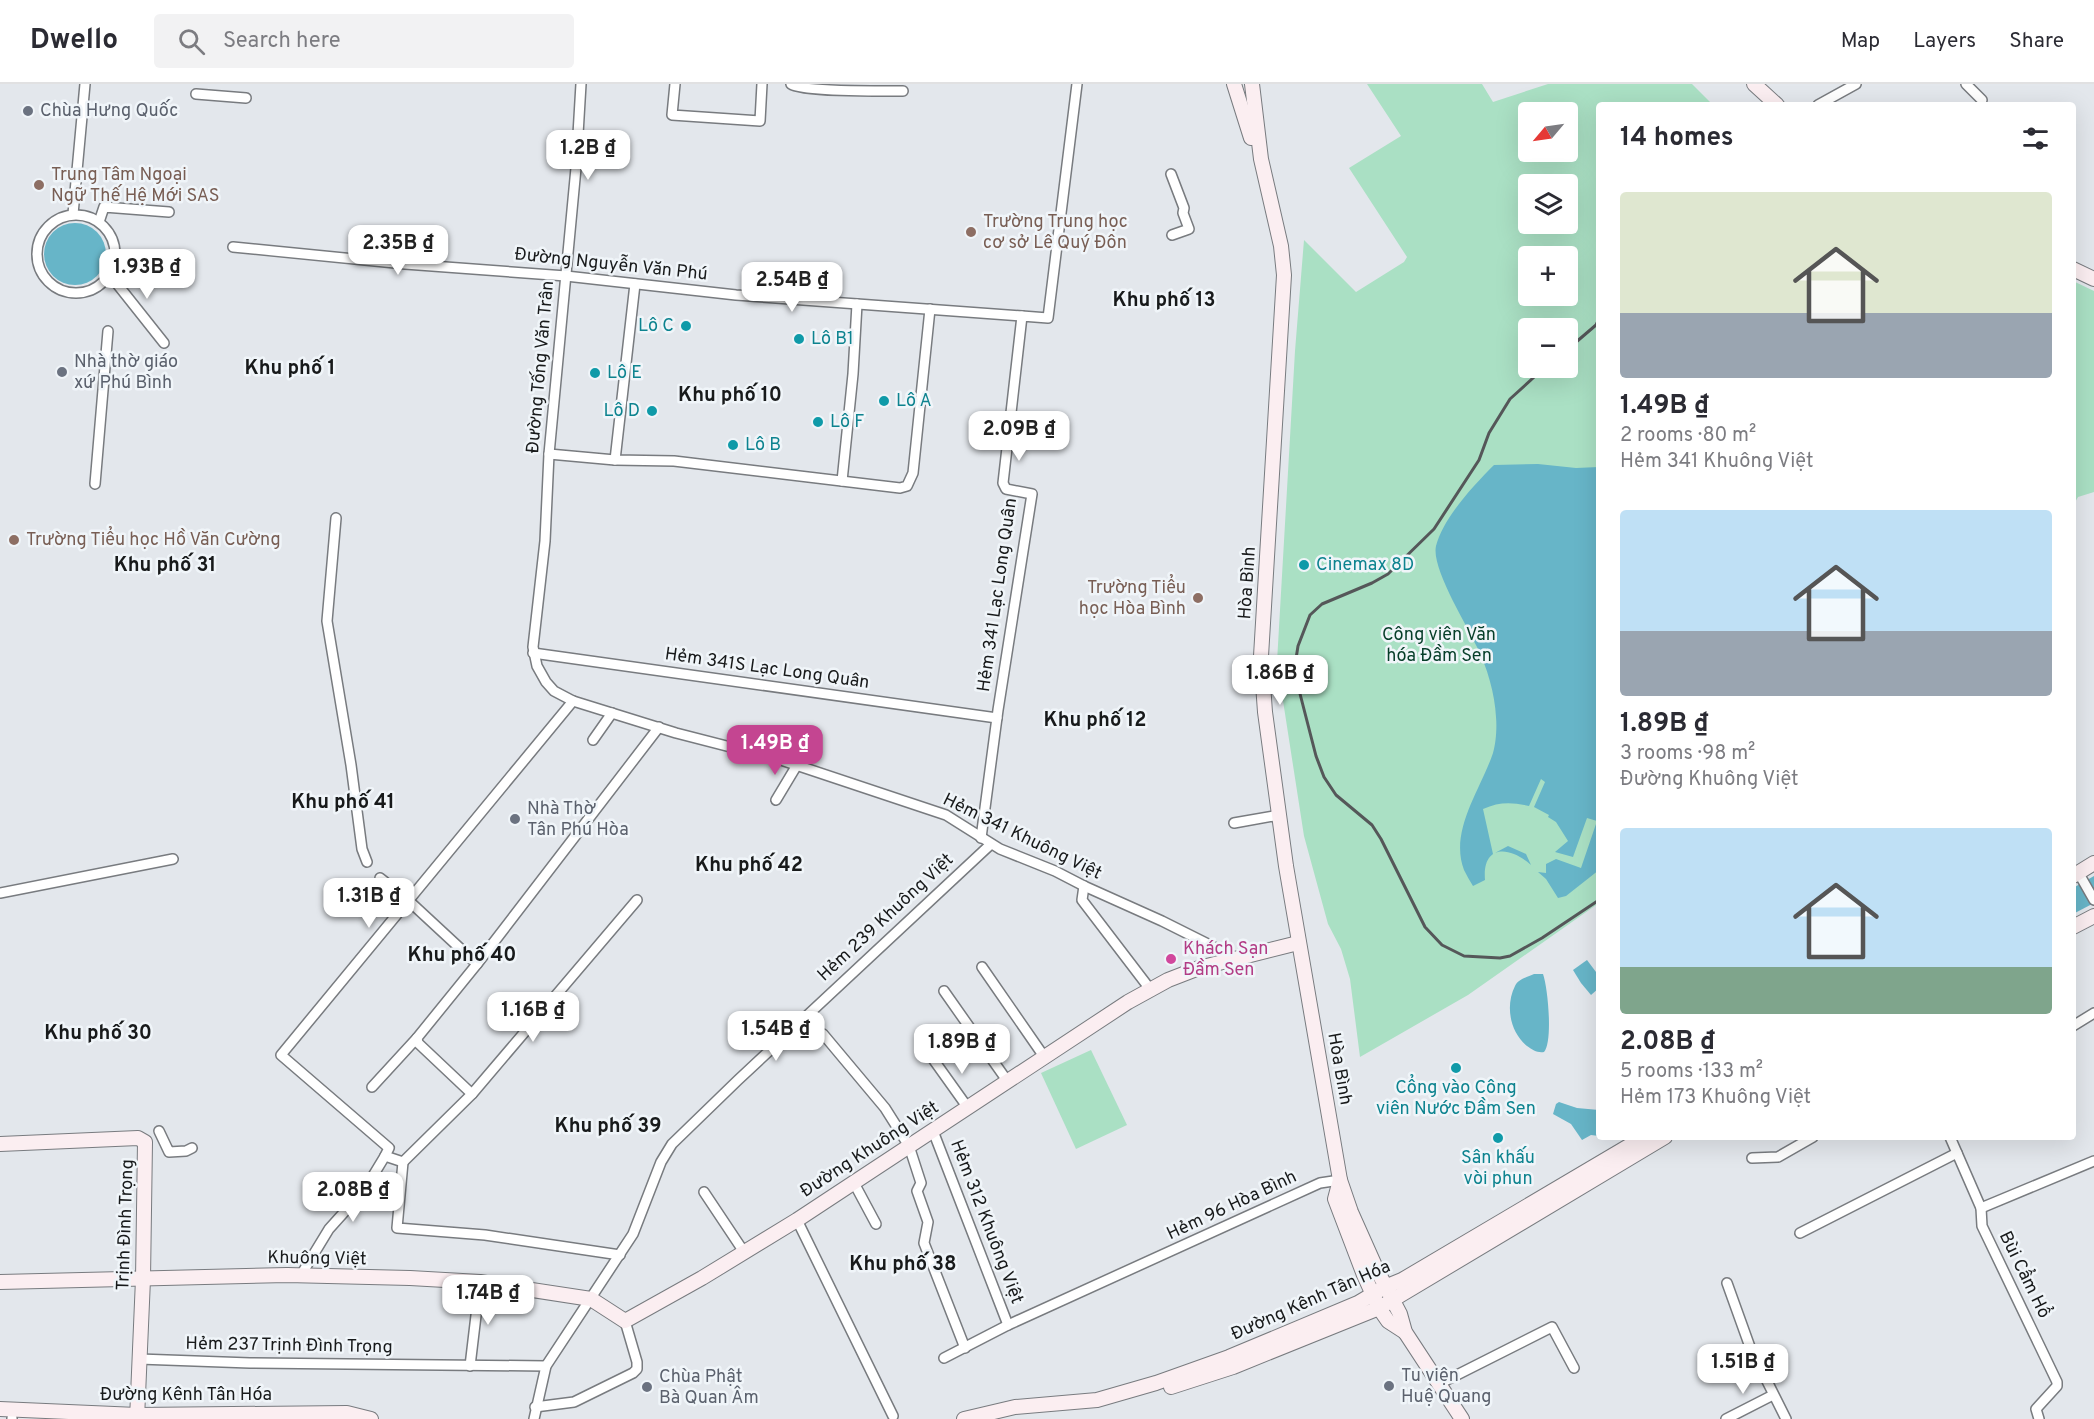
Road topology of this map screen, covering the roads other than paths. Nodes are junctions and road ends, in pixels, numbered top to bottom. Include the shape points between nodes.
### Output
1 (85, 84) edge
2 (581, 84) edge
3 (675, 84) edge
4 (762, 84) edge
5 (791, 84) edge
6 (1077, 84) edge
7 (1234, 84) edge
8 (1252, 84) edge
9 (1754, 84) edge
10 (1856, 84) edge
11 (1965, 84) edge
12 (882, 87) edge
13 (903, 92) dead end
14 (196, 94) dead end
15 (246, 98) dead end
16 (1982, 100) dead end
17 (1773, 102) edge
18 (1823, 102) edge
19 (1261, 159) junction
20 (1171, 174) dead end
21 (169, 212) dead end
22 (73, 214) junction
23 (99, 222) junction
24 (1172, 235) dead end
25 (233, 247) dead end
26 (2076, 270) edge
27 (110, 275) junction
28 (566, 276) junction
29 (2094, 279) edge
30 (635, 284) junction
31 (857, 304) junction
32 (930, 309) junction
33 (1022, 316) junction
34 (108, 331) dead end
35 (164, 343) dead end
36 (549, 454) junction
37 (615, 460) junction
38 (842, 481) junction
39 (95, 484) dead end
40 (336, 518) dead end
41 (533, 653) junction
42 (573, 701) junction
43 (612, 713) junction
44 (997, 718) junction
45 (659, 727) junction
46 (593, 740) dead end
47 (797, 765) junction
48 (776, 801) dead end
49 (1279, 815) junction
50 (1234, 823) dead end
51 (981, 838) junction
52 (991, 844) junction
53 (173, 859) dead end
54 (367, 862) dead end
55 (2094, 863) edge
56 (2078, 876) edge
57 (380, 878) dead end
58 (1084, 886) junction
59 (0, 893) edge
60 (637, 900) dead end
61 (2094, 900) edge
62 (410, 901) junction
63 (2094, 916) edge
64 (2076, 925) edge
65 (1298, 943) junction
66 (1236, 958) junction
67 (477, 964) junction
68 (982, 967) dead end
69 (1150, 989) junction
70 (944, 991) dead end
71 (2094, 1013) edge
72 (2076, 1024) edge
73 (823, 1034) dead end
74 (417, 1038) junction
75 (1045, 1058) junction
76 (933, 1059) dead end
77 (1008, 1082) junction
78 (372, 1087) dead end
79 (472, 1094) junction
80 (968, 1107) junction
81 (159, 1131) dead end
82 (933, 1131) junction
83 (1639, 1140) edge
84 (1660, 1140) edge
85 (1808, 1140) edge
86 (1951, 1140) edge
87 (0, 1144) edge
88 (909, 1146) junction
89 (192, 1148) dead end
90 (1957, 1153) junction
91 (385, 1156) junction
92 (1752, 1158) dead end
93 (2094, 1161) edge
94 (403, 1162) junction
95 (1340, 1180) junction
96 (854, 1183) junction
97 (704, 1192) dead end
98 (1981, 1208) junction
99 (797, 1220) junction
100 (876, 1224) dead end
101 (1800, 1233) dead end
102 (744, 1252) junction
103 (620, 1255) junction
104 (301, 1275) junction
105 (143, 1279) junction
106 (0, 1282) edge
107 (480, 1282) junction
108 (1726, 1284) dead end
109 (1385, 1287) junction
110 (1372, 1294) junction
111 (591, 1299) junction
112 (1392, 1299) junction
113 (1379, 1308) junction
114 (625, 1321) junction
115 (1008, 1325) junction
116 (1405, 1332) junction
117 (965, 1348) junction
118 (944, 1358) dead end
119 (139, 1359) junction
120 (470, 1366) junction
121 (546, 1366) junction
122 (1574, 1368) dead end
123 (1439, 1384) junction
124 (1773, 1395) junction
125 (535, 1407) junction
126 (0, 1409) edge
127 (327, 1416) edge
128 (893, 1416) dead end
129 (137, 1417) edge
130 (8, 1418) edge
131 (38, 1419) edge
132 (371, 1419) edge
133 (534, 1419) edge
134 (964, 1419) edge
135 (997, 1419) edge
136 (1462, 1419) edge
137 (1726, 1419) edge
138 (1786, 1419) edge
139 (2039, 1419) edge

1 - 22 street
2 - 28 street, Đường Tống Văn Trân
3 - 4 street via 672,115 760,122
5 - 12 street
6 - 33 street via 1048,318
7 - 19 street
8 - 19 street
9 - 17 street
10 - 18 street
11 - 16 street
12 - 13 street
14 - 15 street
19 - 49 street, Hòa Bình via 1284,265 1261,656
20 - 24 street via 1189,229
21 - 23 street via 104,207
22 - 23 street
22 - 27 street via 51,223 38,242 38,266 44,277 58,289 77,294 96,288
23 - 27 street via 108,230 116,252
25 - 28 street, Đường Nguyễn Văn Phú
26 - 29 street
27 - 35 street
28 - 30 street, Đường Nguyễn Văn Phú
28 - 36 street, Đường Tống Văn Trân
30 - 31 street, Đường Nguyễn Văn Phú
30 - 37 street
31 - 32 street, Đường Nguyễn Văn Phú
31 - 38 street
32 - 33 street, Đường Nguyễn Văn Phú
32 - 38 street via 911,482 900,488
33 - 44 street, Hẻm 341 Lạc Long Quân via 1003,483 1008,490 1032,494
34 - 39 street
36 - 37 street
36 - 41 street, Đường Tống Văn Trân
37 - 38 street via 674,461
40 - 54 street via 327,621
41 - 42 street, Hẻm 341 Khuông Việt via 546,682
41 - 44 street, Hẻm 341S Lạc Long Quân
42 - 43 street, Hẻm 341 Khuông Việt
42 - 62 street
43 - 45 street, Hẻm 341 Khuông Việt
43 - 46 street
44 - 51 street, Hẻm 341 Lạc Long Quân
45 - 47 street, Hẻm 341 Khuông Việt
45 - 67 street
47 - 48 street
47 - 51 street, Hẻm 341 Khuông Việt via 946,815
49 - 50 street
49 - 65 street, Hòa Bình
51 - 52 street, Hẻm 341 Khuông Việt
52 - 58 street, Hẻm 341 Khuông Việt
52 - 103 street, Hẻm 239 Khuông Việt via 672,1144
53 - 59 street
55 - 56 street
56 - 61 street
57 - 62 street
58 - 66 street, Hẻm 341 Khuông Việt
58 - 69 street via 1082,900
60 - 79 street
62 - 67 street
62 - 91 street via 281,1055 389,1148
63 - 64 street
65 - 66 street, Đường Khuông Việt
65 - 95 street, Hòa Bình
66 - 69 street, Đường Khuông Việt via 1199,968
67 - 74 street
68 - 75 street
69 - 75 street, Đường Khuông Việt
70 - 77 street
71 - 72 street
73 - 88 street via 885,1108
74 - 78 street
74 - 79 street
75 - 77 street, Đường Khuông Việt
76 - 80 street
77 - 80 street, Đường Khuông Việt
79 - 94 street
80 - 82 street, Đường Khuông Việt
81 - 89 street via 169,1152
82 - 88 street, Đường Khuông Việt
82 - 115 street, Hẻm 312 Khuông Việt
83 - 109 street, Đường Kênh Tân Hóa
84 - 112 street, Đường Kênh Tân Hóa
85 - 92 street via 1778,1157
86 - 90 street, Bùi Cẩm Hổ
87 - 105 street, Trịnh Đình Trọng via 143,1140
88 - 96 street, Đường Khuông Việt
88 - 117 street via 921,1183 917,1191 928,1222 924,1243
90 - 98 street, Bùi Cẩm Hổ
90 - 101 street
91 - 94 street
91 - 104 street via 365,1189 329,1229
93 - 98 street
94 - 103 street via 397,1228 485,1235
95 - 109 street, Hòa Bình
95 - 110 street, Hòa Bình via 1335,1199
95 - 115 street, Hẻm 96 Hòa Bình via 1320,1183
96 - 99 street, Đường Khuông Việt
96 - 100 street
97 - 102 street
98 - 139 street, Bùi Cẩm Hổ via 1982,1226 2057,1382 2036,1409
99 - 102 street, Đường Khuông Việt
99 - 128 street
102 - 114 street, Đường Khuông Việt
103 - 111 street, Hẻm 239 Khuông Việt
104 - 105 street, Khuông Việt
104 - 107 street, Khuông Việt
105 - 106 street, Khuông Việt
105 - 119 street, Trịnh Đình Trọng
107 - 111 street, Khuông Việt
107 - 120 street
108 - 124 street
109 - 110 street, Đường Kênh Tân Hóa
109 - 112 street, Hòa Bình
110 - 113 street, Hòa Bình
110 - 134 street, Đường Kênh Tân Hóa via 1229,1357 1156,1383 1097,1400 1015,1407
111 - 114 street, Khuông Việt
111 - 121 street, Hẻm 239 Khuông Việt
112 - 113 street, Đường Kênh Tân Hóa
112 - 116 street, Hòa Bình
113 - 116 street, Hòa Bình via 1388,1321
113 - 135 street, Đường Kênh Tân Hóa via 1233,1367 1158,1392 1100,1408
114 - 125 street via 637,1362 633,1373 574,1402
115 - 117 street, Hẻm 96 Hòa Bình
116 - 123 street, Hòa Bình
117 - 118 street, Hẻm 96 Hòa Bình
119 - 120 street, Hẻm 237 Trịnh Đình Trọng
119 - 129 street, Trịnh Đình Trọng
120 - 121 street, Hẻm 237 Trịnh Đình Trọng
121 - 125 street, Hẻm 239 Khuông Việt
122 - 123 street via 1552,1327
123 - 136 street, Hòa Bình
124 - 137 street
124 - 138 street
125 - 133 street, Hẻm 239 Khuông Việt
126 - 129 street, Đường Kênh Tân Hóa
127 - 129 street, Đường Kênh Tân Hóa
127 - 132 street, Đường Kênh Tân Hóa via 347,1413
130 - 131 street

